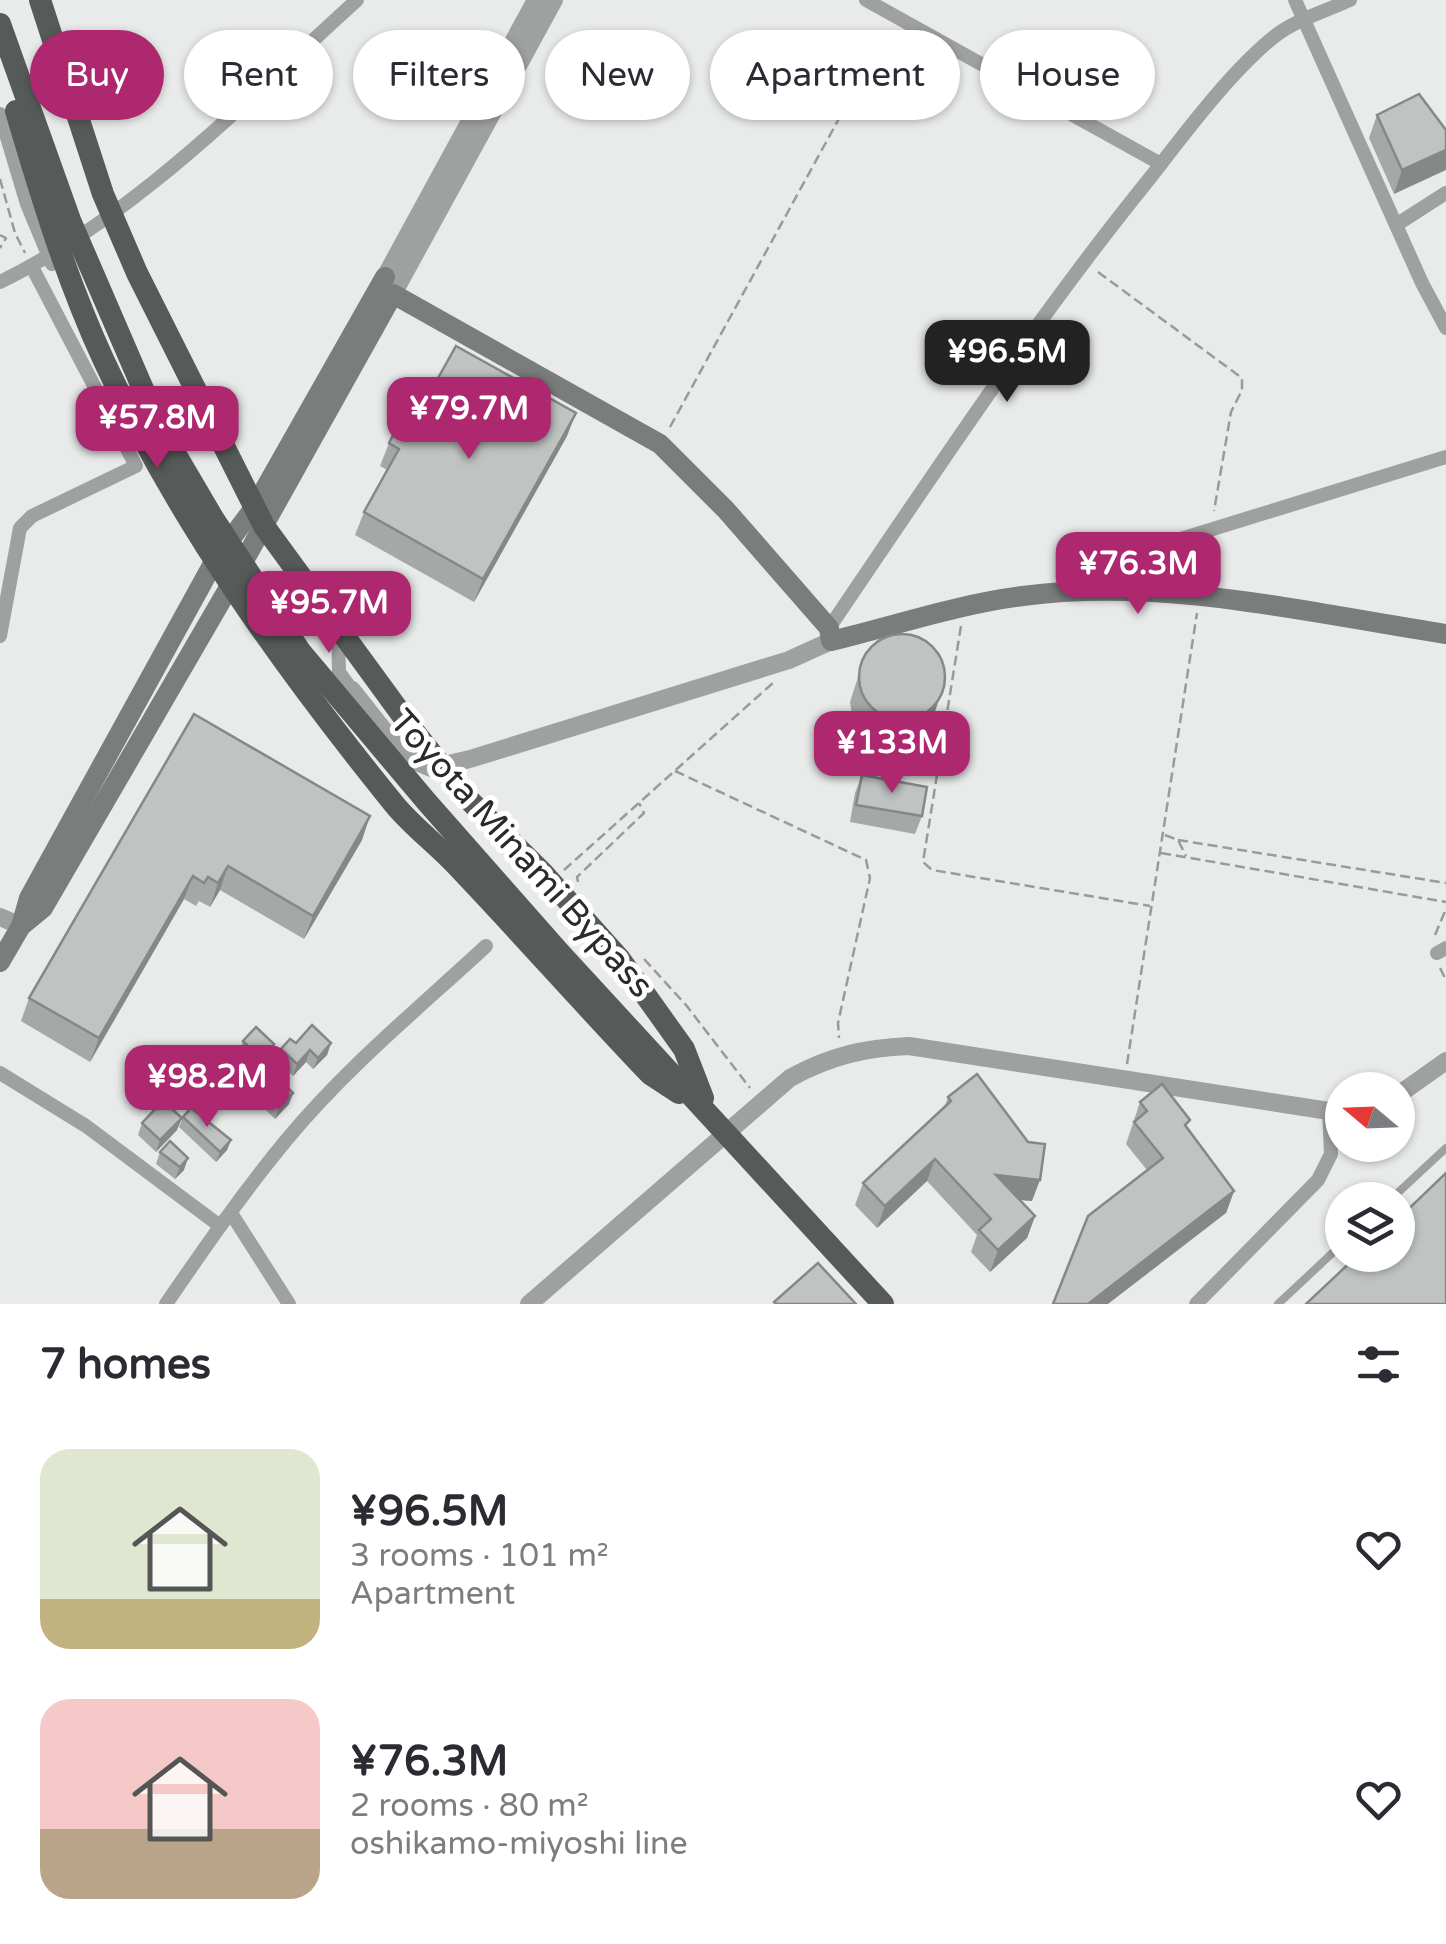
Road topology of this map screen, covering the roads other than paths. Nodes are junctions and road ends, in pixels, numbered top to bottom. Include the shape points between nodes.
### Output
1 (40, 0) edge
2 (357, 0) edge
3 (536, 0) edge
4 (554, 0) edge
5 (866, 0) edge
6 (1294, 0) edge
7 (1350, 0) edge
8 (1305, 21) junction
9 (0, 24) edge
10 (0, 114) edge
11 (1161, 164) junction
12 (1446, 193) edge
13 (1396, 224) junction
14 (32, 266) junction
15 (0, 282) edge
16 (389, 286) junction
17 (1444, 316) edge
18 (104, 362) junction
19 (1446, 456) edge
20 (259, 517) junction
21 (215, 560) junction
22 (231, 584) junction
23 (1055, 592) junction
24 (338, 626) junction
25 (1446, 634) edge
26 (830, 635) junction
27 (0, 636) edge
28 (289, 666) junction
29 (352, 690) junction
30 (0, 917) edge
31 (21, 926) junction
32 (486, 946) dead end
33 (0, 962) edge
34 (1446, 1061) edge
35 (0, 1073) edge
36 (1415, 1083) edge
37 (1325, 1108) edge
38 (708, 1110) junction
39 (1446, 1148) edge
40 (1327, 1162) edge
41 (1409, 1182) edge
42 (230, 1213) junction
43 (220, 1226) junction
44 (1325, 1260) edge
45 (166, 1304) edge
46 (289, 1304) edge
47 (529, 1304) edge
48 (883, 1304) edge
49 (1196, 1304) edge
50 (1278, 1304) edge

1 - 20 highway via 136,273
2 - 14 street via 147,189
3 - 16 street
4 - 16 street
5 - 11 street
6 - 8 street
7 - 8 street
8 - 11 street via 1263,47
8 - 13 street
9 - 18 highway via 8,83 44,208
9 - 38 highway, Toyota Minami Bypass via 104,304 159,426 213,518 300,650 426,801
10 - 18 street via 38,231
11 - 26 street via 1011,360
12 - 13 street
13 - 17 street
14 - 15 street
14 - 27 street via 136,466 20,528
16 - 20 main road
16 - 26 main road via 660,444 726,510
18 - 21 highway
19 - 23 street via 1090,567
20 - 21 main road
20 - 22 main road
20 - 24 highway
21 - 22 highway
21 - 31 main road via 30,898
22 - 28 highway
22 - 31 main road via 43,908
23 - 25 main road via 1154,592
23 - 26 main road
24 - 29 street via 339,672
24 - 38 highway via 467,798 619,958 684,1049
26 - 29 street via 789,660 431,768 405,757
28 - 29 street
28 - 38 highway via 397,808 650,1074
30 - 31 street
31 - 33 main road
32 - 42 street via 360,1060
34 - 36 street
35 - 43 street via 86,1126
37 - 47 street via 910,1046 840,1054 790,1078
38 - 48 highway, Toyota Minami Bypass
39 - 41 lane
40 - 49 street via 1318,1180
42 - 43 street
42 - 46 street
43 - 45 street
44 - 50 lane

